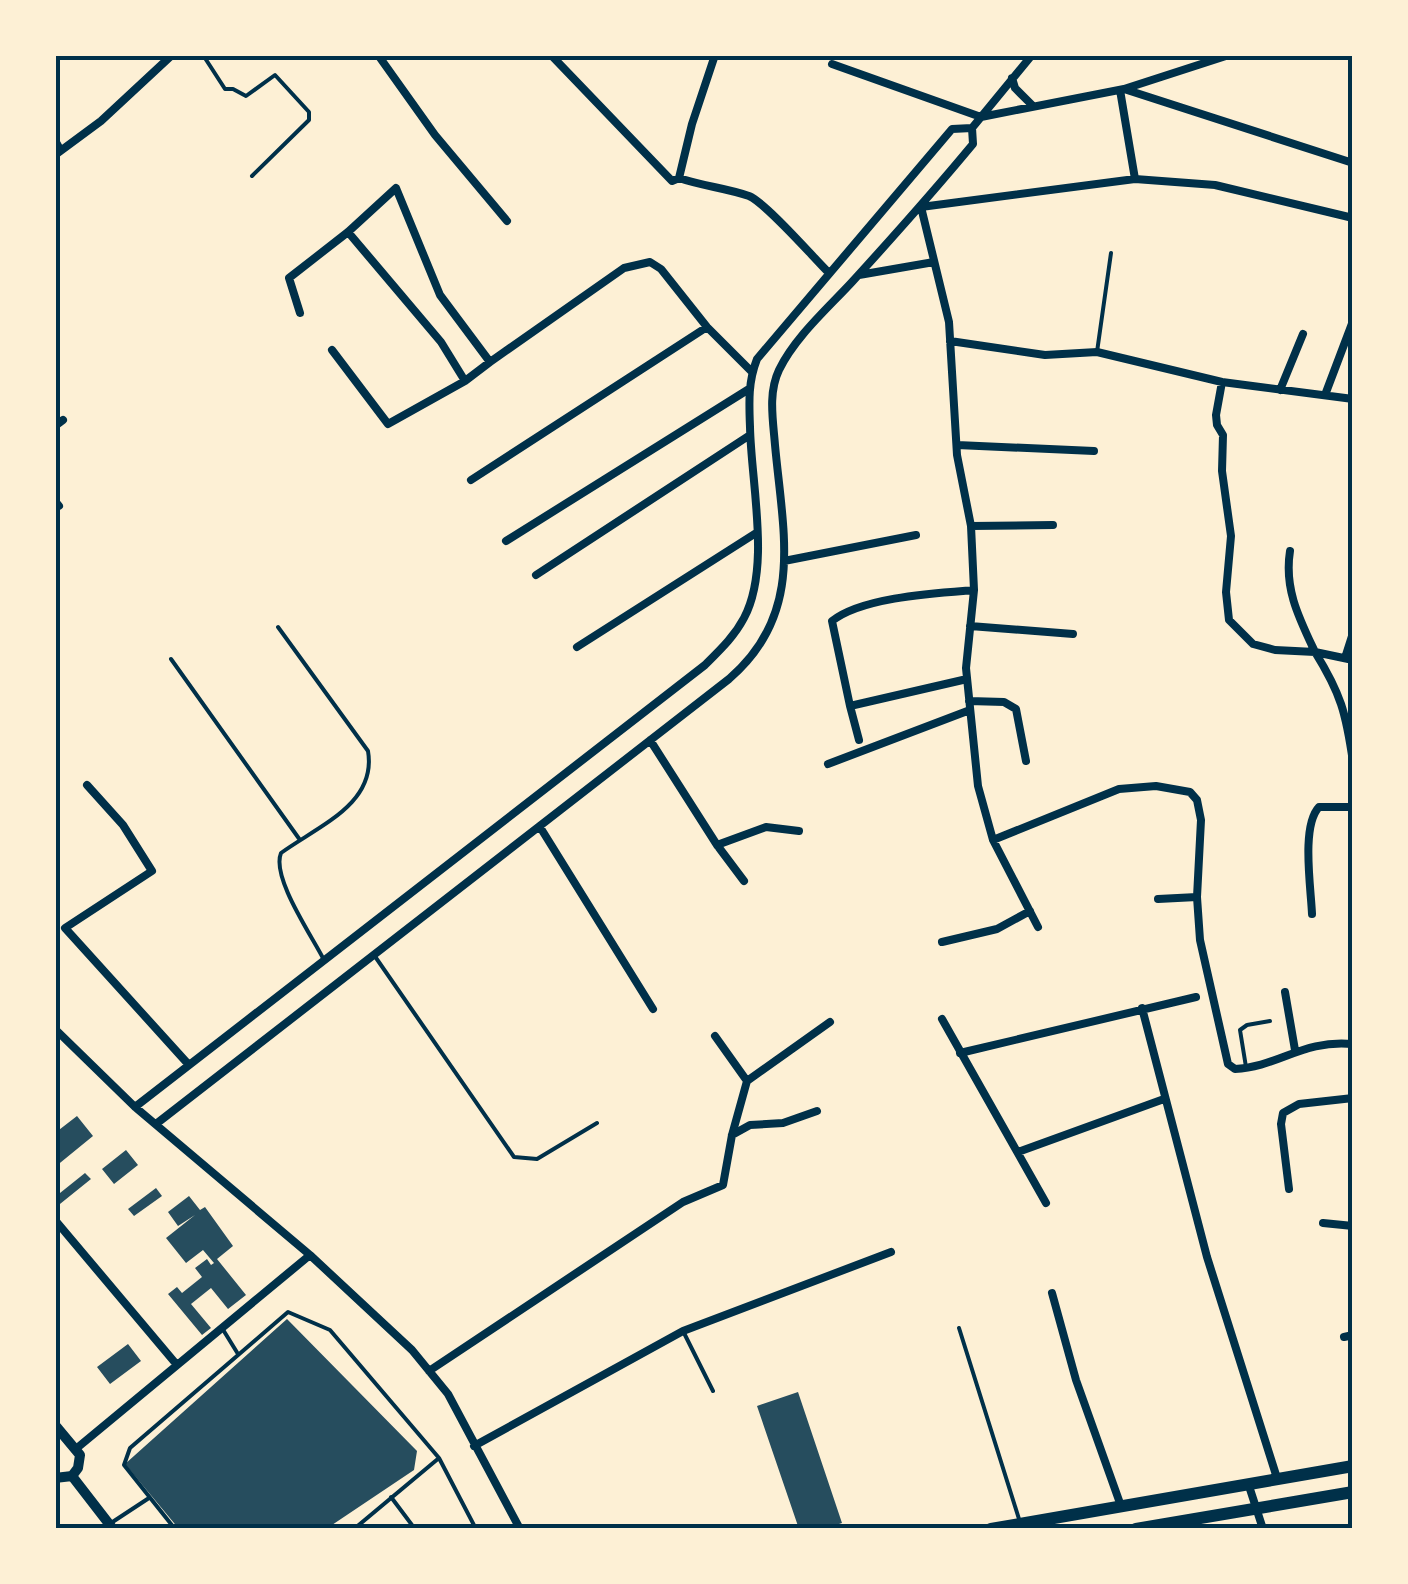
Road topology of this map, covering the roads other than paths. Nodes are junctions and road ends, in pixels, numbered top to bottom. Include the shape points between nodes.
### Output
1 (172, 55) edge
2 (203, 55) edge
3 (378, 55) edge
4 (551, 55) edge
5 (715, 55) edge
6 (1032, 55) edge
7 (1225, 56) edge
8 (832, 64) dead end
9 (1012, 78) junction
10 (1122, 89) junction
11 (1032, 105) junction
12 (980, 117) junction
13 (972, 128) junction
14 (55, 136) edge
15 (59, 153) edge
16 (1353, 163) edge
17 (252, 176) dead end
18 (680, 178) junction
19 (1135, 180) junction
20 (920, 207) junction
21 (1353, 218) edge
22 (507, 221) dead end
23 (348, 232) junction
24 (1110, 253) dead end
25 (934, 262) junction
26 (829, 272) junction
27 (858, 276) junction
28 (300, 313) dead end
29 (1353, 321) edge
30 (707, 327) junction
31 (1304, 334) dead end
32 (950, 341) junction
33 (332, 350) dead end
34 (1097, 352) junction
35 (490, 362) junction
36 (752, 372) junction
37 (465, 381) junction
38 (1222, 382) junction
39 (749, 389) junction
40 (1280, 390) junction
41 (1326, 396) junction
42 (1353, 399) edge
43 (750, 435) junction
44 (957, 445) junction
45 (1094, 450) dead end
46 (471, 480) dead end
47 (1053, 525) dead end
48 (971, 526) junction
49 (756, 533) junction
50 (916, 535) dead end
51 (506, 541) dead end
52 (1290, 551) dead end
53 (784, 562) junction
54 (536, 575) dead end
55 (974, 590) junction
56 (278, 626) dead end
57 (970, 626) junction
58 (1353, 633) edge
59 (1074, 634) dead end
60 (577, 646) dead end
61 (1314, 652) junction
62 (1349, 659) edge
63 (171, 660) dead end
64 (967, 678) junction
65 (850, 706) junction
66 (970, 706) junction
67 (650, 740) junction
68 (860, 740) dead end
69 (1026, 761) dead end
70 (1353, 762) edge
71 (828, 764) dead end
72 (88, 785) dead end
73 (1353, 807) edge
74 (540, 826) junction
75 (799, 831) dead end
76 (300, 840) junction
77 (993, 840) junction
78 (717, 845) junction
79 (744, 881) dead end
80 (1197, 897) junction
81 (1158, 899) dead end
82 (1030, 911) junction
83 (1312, 914) dead end
84 (1038, 927) dead end
85 (942, 942) dead end
86 (374, 954) junction
87 (324, 960) junction
88 (1285, 992) dead end
89 (1196, 997) dead end
90 (1142, 1008) junction
91 (653, 1009) dead end
92 (942, 1019) dead end
93 (1270, 1021) dead end
94 (830, 1022) dead end
95 (55, 1029) edge
96 (715, 1036) dead end
97 (1353, 1044) edge
98 (1295, 1050) junction
99 (960, 1053) junction
100 (188, 1065) junction
101 (1246, 1068) junction
102 (747, 1081) junction
103 (1353, 1098) edge
104 (1164, 1099) junction
105 (135, 1106) junction
106 (817, 1111) dead end
107 (597, 1123) dead end
108 (156, 1124) junction
109 (732, 1134) junction
110 (1018, 1152) junction
111 (1289, 1189) dead end
112 (1046, 1203) dead end
113 (55, 1220) edge
114 (1323, 1222) dead end
115 (1353, 1226) edge
116 (891, 1252) dead end
117 (310, 1255) junction
118 (1052, 1292) dead end
119 (222, 1328) junction
120 (959, 1328) dead end
121 (683, 1331) junction
122 (239, 1355) junction
123 (177, 1365) junction
124 (428, 1370) junction
125 (714, 1391) dead end
126 (55, 1425) edge
127 (60, 1440) edge
128 (474, 1446) junction
129 (77, 1448) junction
130 (439, 1458) junction
131 (1353, 1466) edge
132 (72, 1476) junction
133 (55, 1478) edge
134 (1277, 1478) junction
135 (1248, 1483) junction
136 (1353, 1492) edge
137 (391, 1497) junction
138 (149, 1498) junction
139 (1121, 1506) junction
140 (1256, 1508) junction
141 (363, 1522) junction
142 (1020, 1524) junction
143 (111, 1526) edge
144 (175, 1529) edge
145 (354, 1529) edge
146 (369, 1529) edge
147 (415, 1529) edge
148 (476, 1529) edge
149 (520, 1529) edge
150 (991, 1529) edge
151 (1136, 1529) edge
152 (1263, 1529) edge

1 - 15 street
2 - 17 lane via 225,89 246,96 275,75 309,112 309,120
3 - 22 street
4 - 18 street via 667,178
5 - 18 street
6 - 9 street
7 - 10 street
8 - 12 street
9 - 11 street
9 - 12 street
10 - 11 street
10 - 16 street
10 - 19 street
11 - 12 street
12 - 13 street
13 - 20 street via 973,144
13 - 26 street via 952,129
14 - 15 lane
18 - 26 street via 752,197
19 - 20 street
19 - 21 street via 1215,185
20 - 25 street
20 - 27 street
23 - 28 street via 290,278
23 - 35 street via 396,188 440,295
23 - 37 street via 441,342
24 - 34 lane
25 - 27 street
25 - 32 street
26 - 36 street
27 - 53 street via 797,344 774,382
29 - 41 street
30 - 35 street via 661,269 638,262
30 - 36 street
30 - 46 street
31 - 40 street
32 - 34 street via 1046,355
32 - 44 street
33 - 37 street via 388,424
34 - 38 street
35 - 37 street
36 - 39 street
38 - 40 street
38 - 61 street via 1217,425 1231,536 1229,620 1253,644
39 - 43 street
39 - 51 street
40 - 41 street
41 - 42 street
43 - 49 street
43 - 54 street
44 - 45 street
44 - 48 street
47 - 48 street
48 - 55 street
49 - 60 street
49 - 87 street via 753,596 730,641
50 - 53 street
52 - 61 street via 1292,604
53 - 67 street via 772,626 760,648
55 - 57 street
55 - 65 street via 858,607 832,621
56 - 76 lane via 370,762 363,793
57 - 59 street
57 - 64 street
58 - 62 street
61 - 62 street
61 - 70 street via 1345,708
63 - 76 lane
64 - 65 street
64 - 66 street
65 - 68 street
66 - 69 street via 1004,702 1016,709
66 - 71 street
66 - 77 street via 978,786
67 - 74 street
67 - 78 street
72 - 100 street via 152,871 65,928
73 - 83 street via 1319,807 1313,814
74 - 86 street
74 - 91 street
75 - 78 street via 766,827
76 - 87 lane via 278,862
77 - 80 street via 1119,788 1177,788 1197,800 1202,820
77 - 82 street
78 - 79 street
80 - 81 street
80 - 101 street via 1224,1054 1234,1069
82 - 84 street
82 - 85 street via 997,928
86 - 107 lane via 514,1157 536,1159
86 - 108 street
87 - 100 street
88 - 98 street
89 - 90 street
90 - 99 street
90 - 104 street
92 - 99 street
93 - 101 lane via 1240,1030
94 - 102 street
95 - 105 street
96 - 102 street
97 - 98 street
98 - 101 street
99 - 110 street
100 - 105 street
102 - 109 street
103 - 111 street via 1299,1104 1283,1113
104 - 110 street
104 - 134 street via 1206,1258
105 - 108 street
106 - 109 street
108 - 117 street
109 - 124 street via 723,1184 683,1202
110 - 112 street
113 - 123 street
114 - 115 street
116 - 121 street
117 - 119 street
117 - 124 street
118 - 139 street
119 - 122 lane
119 - 123 street
120 - 142 lane
121 - 125 lane
121 - 128 street
122 - 130 lane via 288,1312 330,1330
122 - 138 lane via 130,1448 124,1465
123 - 129 street
124 - 128 street
126 - 127 street
127 - 129 street
128 - 149 street
129 - 132 street via 80,1462
130 - 137 lane
130 - 148 lane
131 - 134 main road
132 - 133 street
132 - 143 street
134 - 135 main road
135 - 139 main road
135 - 140 street
136 - 140 main road
137 - 141 lane
137 - 147 lane
138 - 143 lane
138 - 144 lane
139 - 142 main road
140 - 151 main road
140 - 152 street
141 - 145 lane
141 - 146 lane
142 - 150 main road

